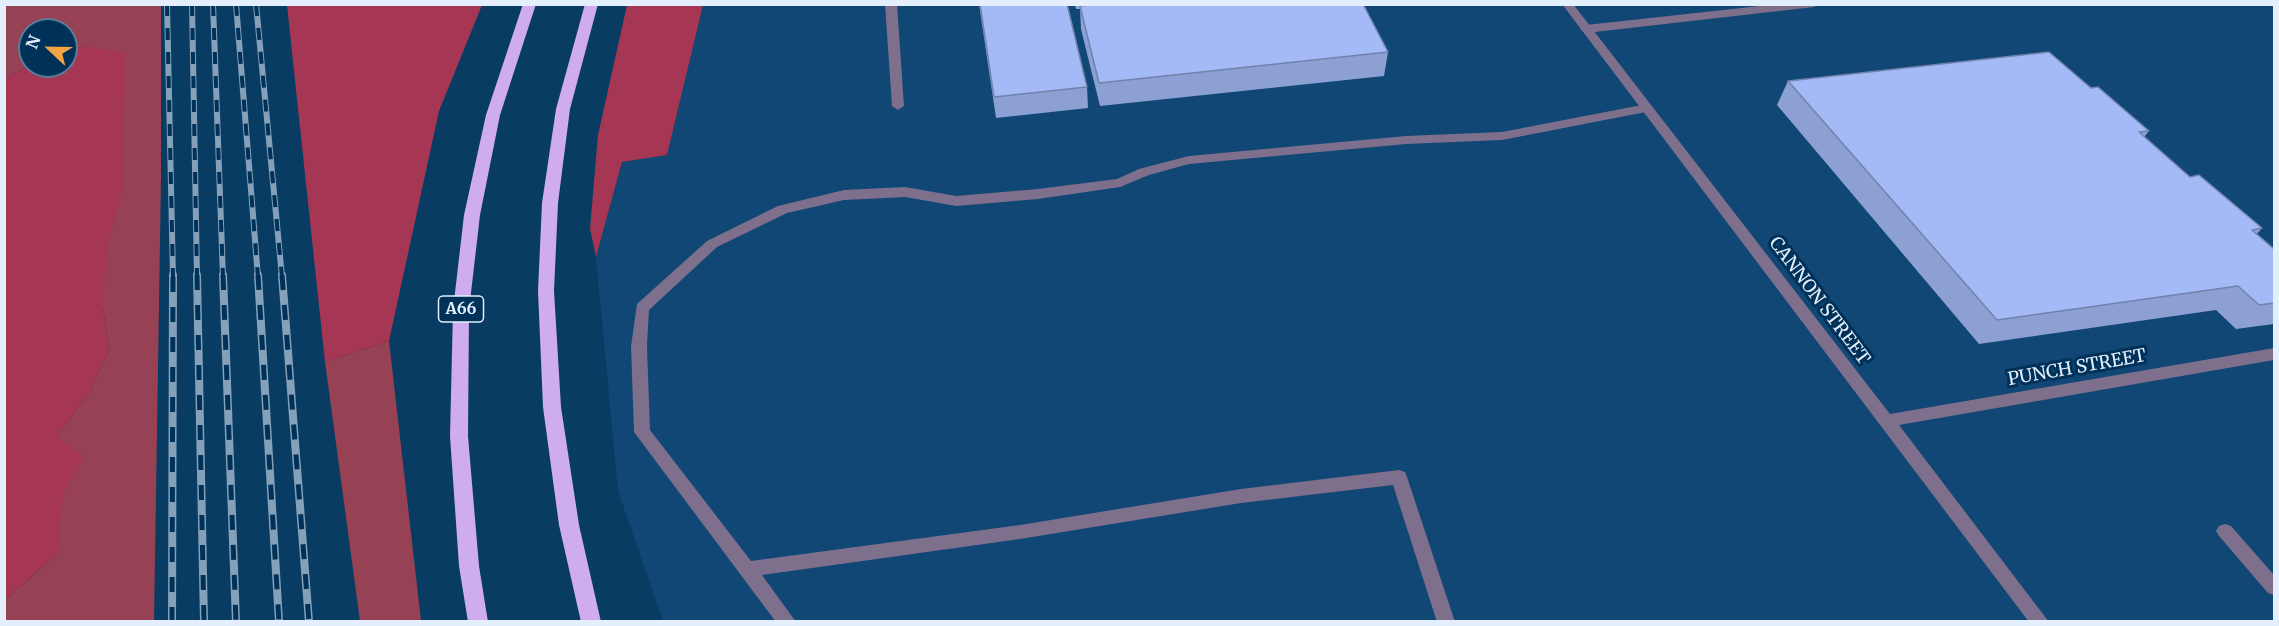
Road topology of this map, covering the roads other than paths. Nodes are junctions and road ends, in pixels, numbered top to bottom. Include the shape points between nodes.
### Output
1 (530, 4) edge
2 (592, 4) edge
3 (891, 4) edge
4 (1567, 4) edge
5 (1814, 4) edge
6 (1586, 28) junction
7 (898, 106) dead end
8 (1647, 108) junction
9 (2274, 354) edge
10 (1886, 421) junction
11 (2225, 531) dead end
12 (747, 569) junction
13 (2274, 587) edge
14 (478, 621) edge
15 (591, 621) edge
16 (787, 621) edge
17 (1446, 621) edge
18 (2040, 621) edge

1 - 14 highway, A66 via 493,116 472,215 461,310 459,436 469,566
2 - 15 highway via 563,109 550,203 546,291 552,407 569,525
3 - 7 street
4 - 6 street, CANNON STREET
5 - 6 street
6 - 8 street, CANNON STREET
8 - 10 street, CANNON STREET
8 - 12 street via 1502,136 1406,140 1189,160 1120,183 1038,194 956,201 905,192 844,195 783,209 712,244 642,308 642,432
9 - 10 street, PUNCH STREET
10 - 18 street, CANNON STREET
11 - 13 street
12 - 16 street
12 - 17 street via 1020,532 1241,496 1399,477

